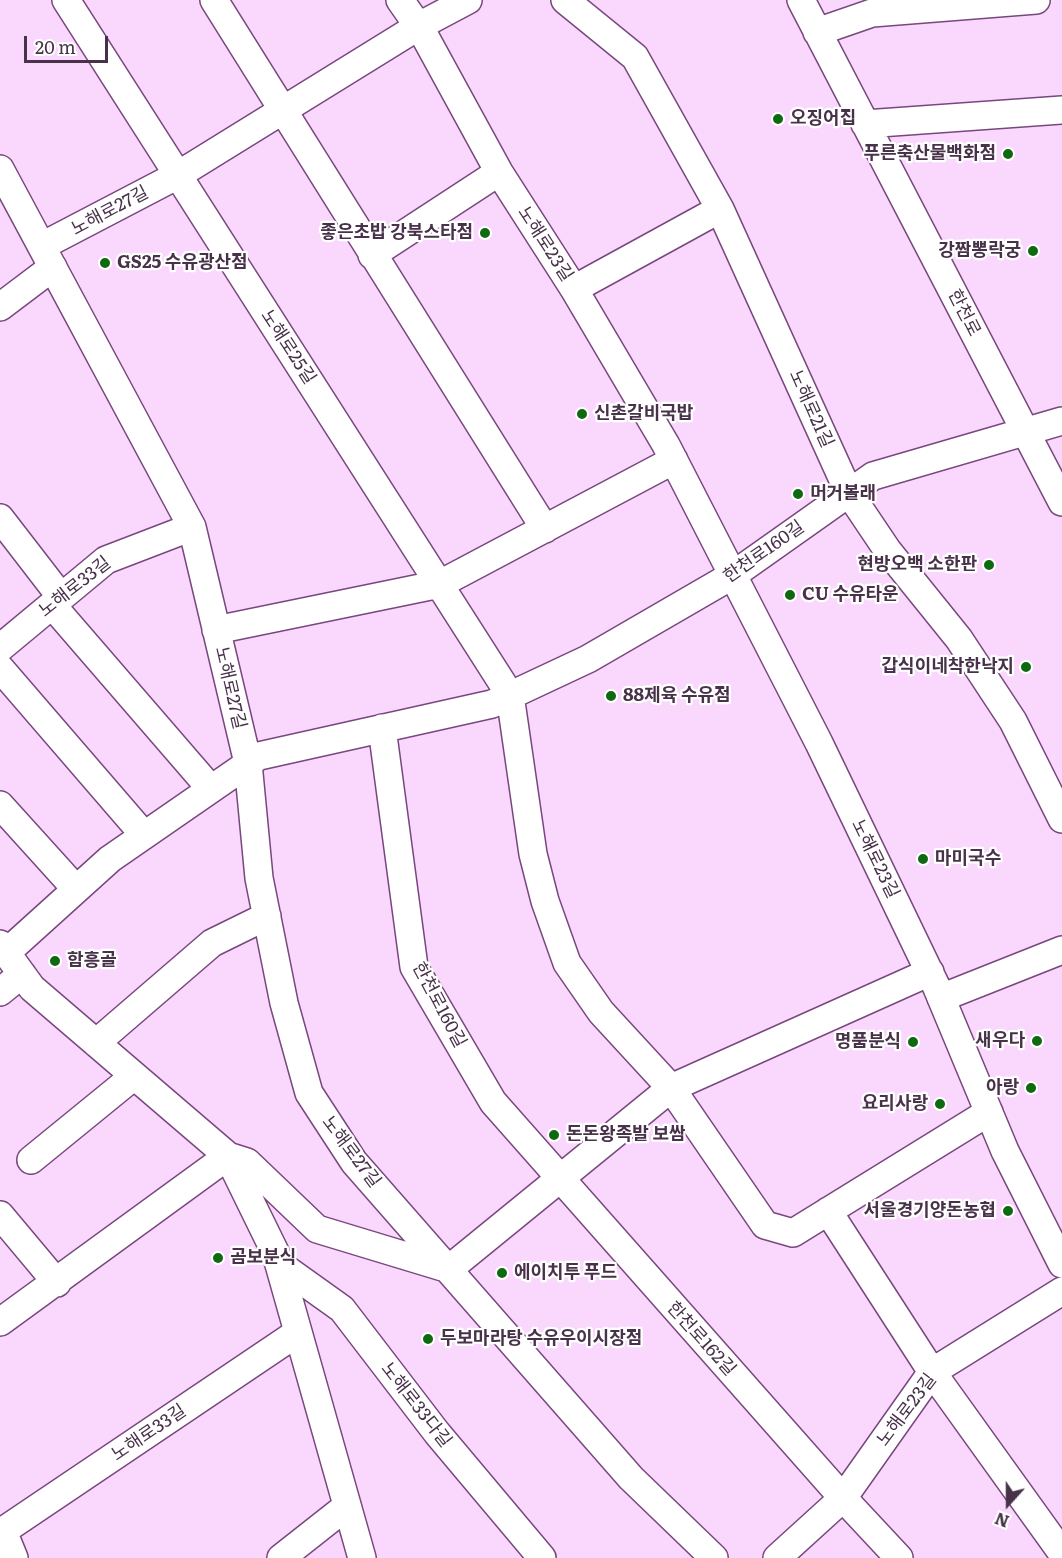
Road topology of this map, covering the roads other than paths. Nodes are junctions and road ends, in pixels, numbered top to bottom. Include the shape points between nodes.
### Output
1 (66, 0) edge
2 (214, 0) edge
3 (400, 0) edge
4 (468, 0) edge
5 (565, 0) edge
6 (801, 0) edge
7 (1036, 0) edge
8 (419, 26) junction
9 (818, 32) junction
10 (1062, 110) edge
11 (281, 111) junction
12 (865, 124) junction
13 (499, 172) junction
14 (1, 175) edge
15 (178, 175) junction
16 (720, 209) junction
17 (372, 255) junction
18 (47, 257) junction
19 (574, 289) junction
20 (0, 307) edge
21 (1062, 421) edge
22 (1025, 432) junction
23 (674, 460) junction
24 (849, 493) junction
25 (1062, 502) edge
26 (0, 518) edge
27 (192, 527) junction
28 (545, 528) junction
29 (733, 575) junction
30 (440, 584) junction
31 (57, 601) junction
32 (216, 630) junction
33 (0, 648) edge
34 (0, 668) edge
35 (510, 695) junction
36 (382, 728) junction
37 (248, 763) junction
38 (211, 789) junction
39 (0, 805) edge
40 (1062, 819) edge
41 (144, 835) junction
42 (76, 889) junction
43 (267, 916) junction
44 (4, 948) edge
45 (1062, 950) edge
46 (930, 972) junction
47 (22, 974) junction
48 (0, 992) edge
49 (941, 998) junction
50 (96, 1043) junction
51 (134, 1076) junction
52 (671, 1088) junction
53 (989, 1112) junction
54 (228, 1156) junction
55 (31, 1160) dead end
56 (559, 1179) junction
57 (828, 1211) junction
58 (0, 1215) edge
59 (279, 1264) junction
60 (1062, 1264) edge
61 (449, 1269) junction
62 (57, 1283) junction
63 (1062, 1291) edge
64 (0, 1322) edge
65 (297, 1333) junction
66 (932, 1372) junction
67 (843, 1498) junction
68 (347, 1506) junction
69 (1, 1532) edge
70 (1062, 1553) edge
71 (14, 1558) edge
72 (281, 1558) edge
73 (362, 1558) edge
74 (542, 1558) edge
75 (714, 1558) edge
76 (777, 1558) edge
77 (899, 1558) edge

1 - 15 street, 노해로25길
2 - 11 street
3 - 8 street, 노해로23길
4 - 8 street
5 - 16 street, 노해로21길 via 635,57
6 - 9 street, 한천로
7 - 9 street via 872,13
8 - 11 street
8 - 13 street, 노해로23길
9 - 12 street, 한천로
10 - 12 street
11 - 15 street
11 - 17 street
12 - 22 street, 한천로
13 - 17 street
13 - 19 street, 노해로23길
14 - 18 street, 노해로27길
15 - 18 street, 노해로27길
15 - 30 street, 노해로25길
16 - 19 street
16 - 24 street, 노해로21길
17 - 28 street
18 - 20 street
18 - 27 street, 노해로27길
19 - 23 street, 노해로23길
21 - 22 street, 한천로160길
22 - 24 street, 한천로160길 via 873,476
22 - 25 street, 한천로
23 - 28 street
23 - 29 street, 노해로23길
24 - 29 street, 한천로160길
24 - 40 street, 노해로21길 via 888,551 959,639 1013,720
26 - 31 street
27 - 31 street, 노해로33길 via 106,560
27 - 32 street, 노해로27길
28 - 30 street
29 - 35 street, 한천로160길 via 588,659
29 - 46 street, 노해로23길
30 - 32 street, 노해로27길
30 - 35 street, 노해로25길
31 - 33 street, 노해로33길
31 - 38 street
32 - 37 street, 노해로27길
34 - 41 street
35 - 36 street, 한천로160길 via 492,704
35 - 52 street via 533,854 567,963 601,1012
36 - 37 street, 한천로160길 via 259,756
36 - 56 street, 한천로160길 via 414,967 493,1102
37 - 38 street, 한천로160길
37 - 43 street, 노해로27길 via 259,878
38 - 41 street, 한천로160길
39 - 42 street
41 - 42 street, 한천로160길
42 - 44 street, 한천로160길
43 - 50 street via 212,943
43 - 61 street, 노해로27길 via 284,1003 309,1093 354,1162
44 - 47 street
45 - 49 street
46 - 49 street, 노해로23길
46 - 52 street
47 - 48 street
47 - 50 street via 32,988
49 - 53 street, 노해로23길
50 - 51 street
51 - 54 street
51 - 55 street
52 - 56 street
52 - 57 street via 765,1225 793,1233
53 - 57 street
53 - 60 street, 노해로23길
54 - 59 street
54 - 61 street via 247,1162 317,1229
54 - 62 street
56 - 61 street
56 - 67 street, 한천로162길
57 - 66 street
58 - 62 street
59 - 65 street
59 - 74 street, 노해로33다길 via 342,1309 437,1433
61 - 75 street, 노해로27길 via 631,1478
62 - 64 street
63 - 66 street, 노해로23길
65 - 68 street
65 - 69 street, 노해로33길
66 - 67 street, 노해로23길
66 - 70 street
67 - 76 street, 노해로23길
67 - 77 street, 한천로162길
68 - 72 street
68 - 73 street
69 - 71 street

